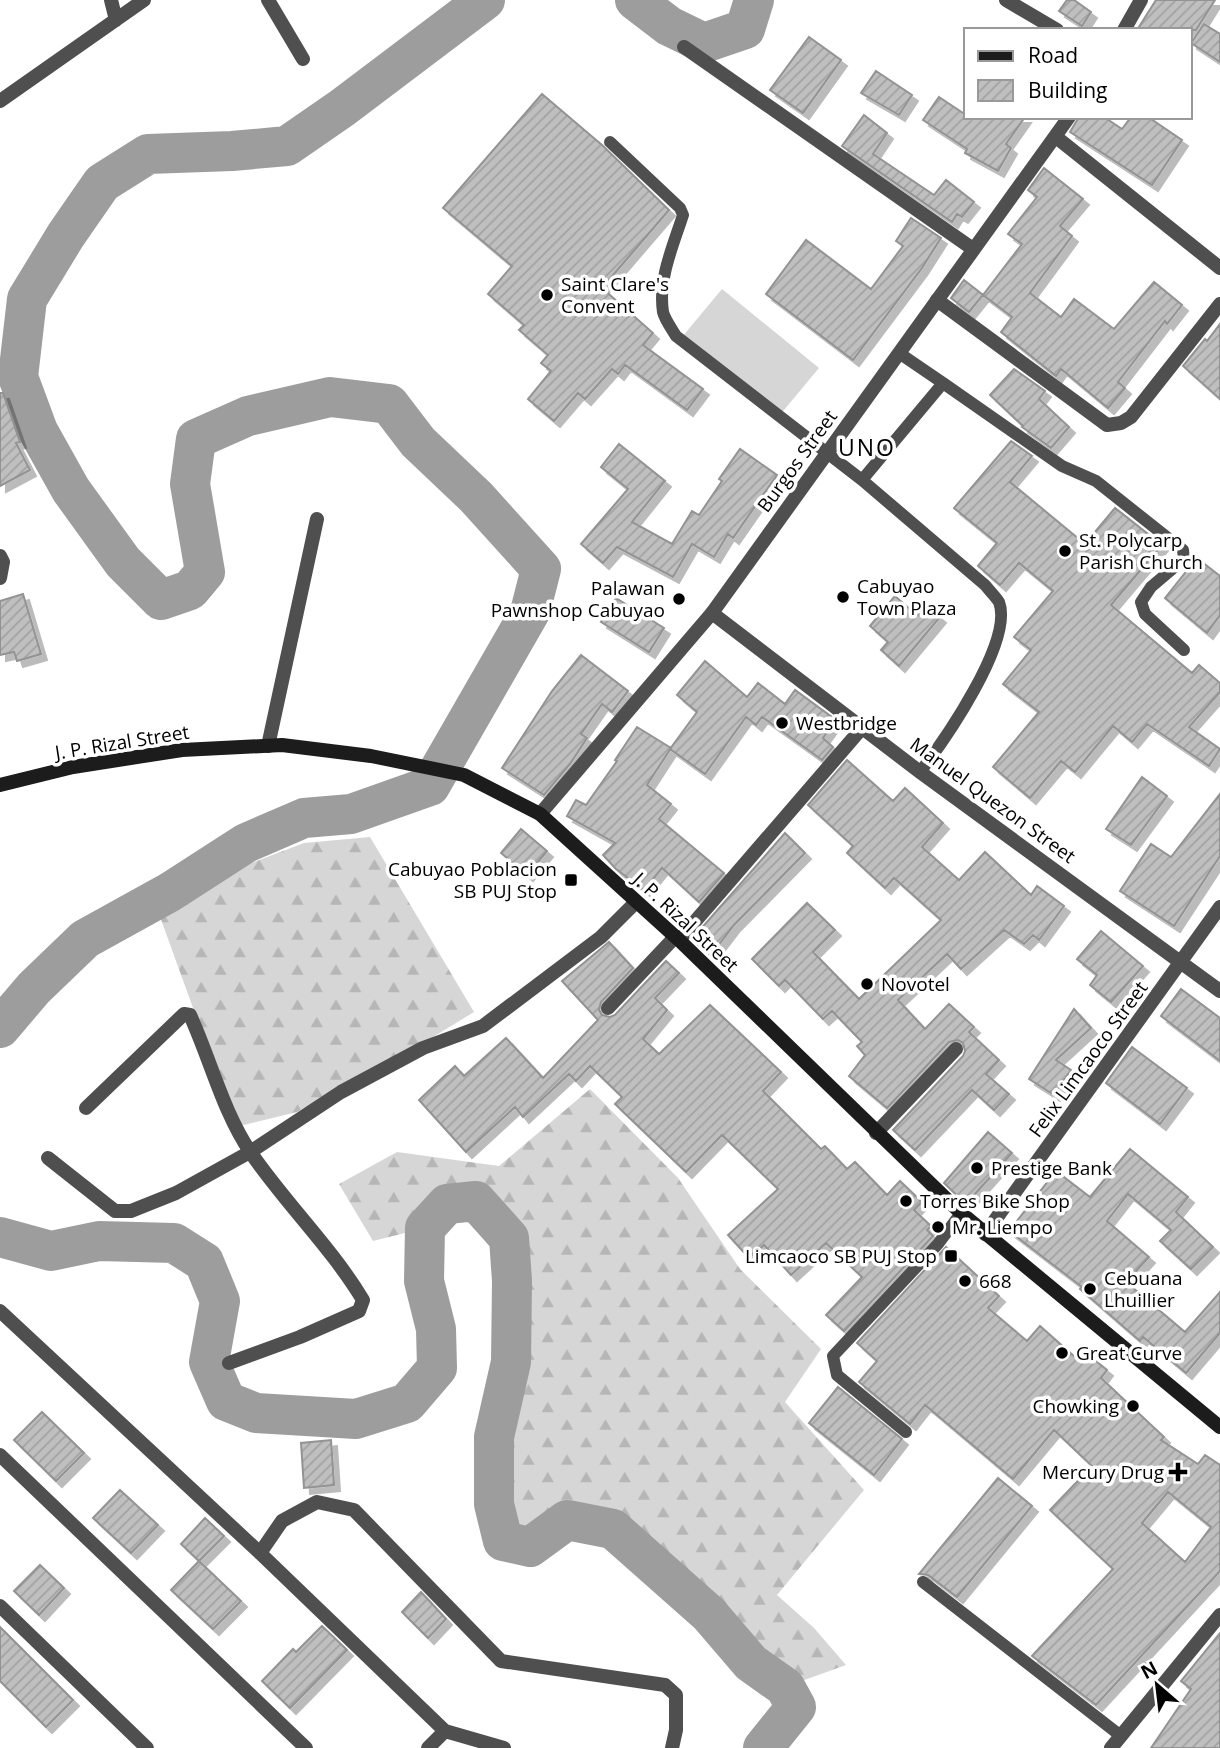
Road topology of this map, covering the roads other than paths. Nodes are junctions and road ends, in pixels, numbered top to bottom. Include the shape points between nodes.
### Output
1 (111, 0) edge
2 (144, 0) edge
3 (268, 0) edge
4 (1006, 0) edge
5 (1141, 0) edge
6 (116, 20) junction
7 (1054, 28) edge
8 (1125, 28) edge
9 (684, 47) dead end
10 (303, 59) dead end
11 (0, 100) edge
12 (1068, 119) edge
13 (1056, 136) junction
14 (610, 142) dead end
15 (973, 249) junction
16 (1220, 268) edge
17 (937, 300) junction
18 (1220, 304) edge
19 (899, 353) junction
20 (943, 383) junction
21 (827, 454) junction
22 (862, 480) junction
23 (317, 519) dead end
24 (0, 556) edge
25 (0, 578) edge
26 (712, 614) junction
27 (1184, 650) dead end
28 (862, 727) junction
29 (268, 746) junction
30 (920, 772) junction
31 (0, 785) edge
32 (540, 814) junction
33 (636, 902) junction
34 (1220, 907) edge
35 (677, 938) junction
36 (1182, 962) junction
37 (1220, 990) edge
38 (608, 1008) dead end
39 (956, 1049) dead end
40 (86, 1108) dead end
41 (876, 1133) junction
42 (250, 1152) junction
43 (48, 1158) dead end
44 (961, 1213) junction
45 (985, 1234) junction
46 (0, 1311) edge
47 (229, 1363) dead end
48 (1217, 1420) edge
49 (906, 1432) dead end
50 (0, 1455) edge
51 (260, 1553) junction
52 (923, 1582) dead end
53 (0, 1606) edge
54 (1220, 1615) edge
55 (445, 1731) junction
56 (1121, 1737) junction
57 (147, 1748) edge
58 (306, 1748) edge
59 (428, 1748) edge
60 (504, 1748) edge
61 (672, 1748) edge
62 (1111, 1748) edge

1 - 6 street
2 - 6 street
3 - 10 street
4 - 7 street
5 - 8 street
6 - 11 street
9 - 15 street
12 - 13 street, Burgos Street
13 - 15 street, Burgos Street
13 - 16 street
14 - 21 lane via 683,215 663,286 663,314 676,336
15 - 17 street, Burgos Street
17 - 18 street via 1107,425 1131,417
17 - 19 street, Burgos Street
19 - 20 lane
19 - 21 street, Burgos Street
20 - 22 lane
20 - 27 lane via 1062,466 1097,481 1183,550 1184,559 1151,587 1141,602 1145,614
21 - 22 lane
21 - 26 street, Burgos Street
22 - 30 lane via 985,585 999,603 1000,626 976,688
23 - 29 street
24 - 25 street
26 - 28 street, Manuel Quezon Street
26 - 32 street, Burgos Street
28 - 30 street, Manuel Quezon Street
28 - 35 street
29 - 31 main road, J. P. Rizal Street via 182,750 73,767
29 - 32 main road, J. P. Rizal Street via 371,756 464,775
30 - 36 street, Manuel Quezon Street
32 - 33 main road, J. P. Rizal Street
33 - 35 main road, J. P. Rizal Street
33 - 42 street via 601,937 483,1026 423,1048 341,1092
34 - 36 street, Felix Limcaoco Street
35 - 38 street
35 - 41 main road, J. P. Rizal Street
36 - 37 street, Manuel Quezon Street
36 - 45 street, Felix Limcaoco Street
39 - 41 street
40 - 42 street via 184,1014 190,1015
41 - 44 main road, J. P. Rizal Street
42 - 43 street via 176,1193 131,1211 115,1211
42 - 47 street via 363,1300 359,1311
44 - 45 main road, J. P. Rizal Street
44 - 49 lane via 938,1244 833,1356 837,1375
45 - 48 main road, J. P. Rizal Street
46 - 51 street
50 - 58 street
51 - 55 street
51 - 61 street via 282,1521 317,1502 354,1510 500,1661 665,1685 676,1696
52 - 56 lane
53 - 57 street
54 - 56 street
55 - 59 street
55 - 60 street
56 - 62 street

